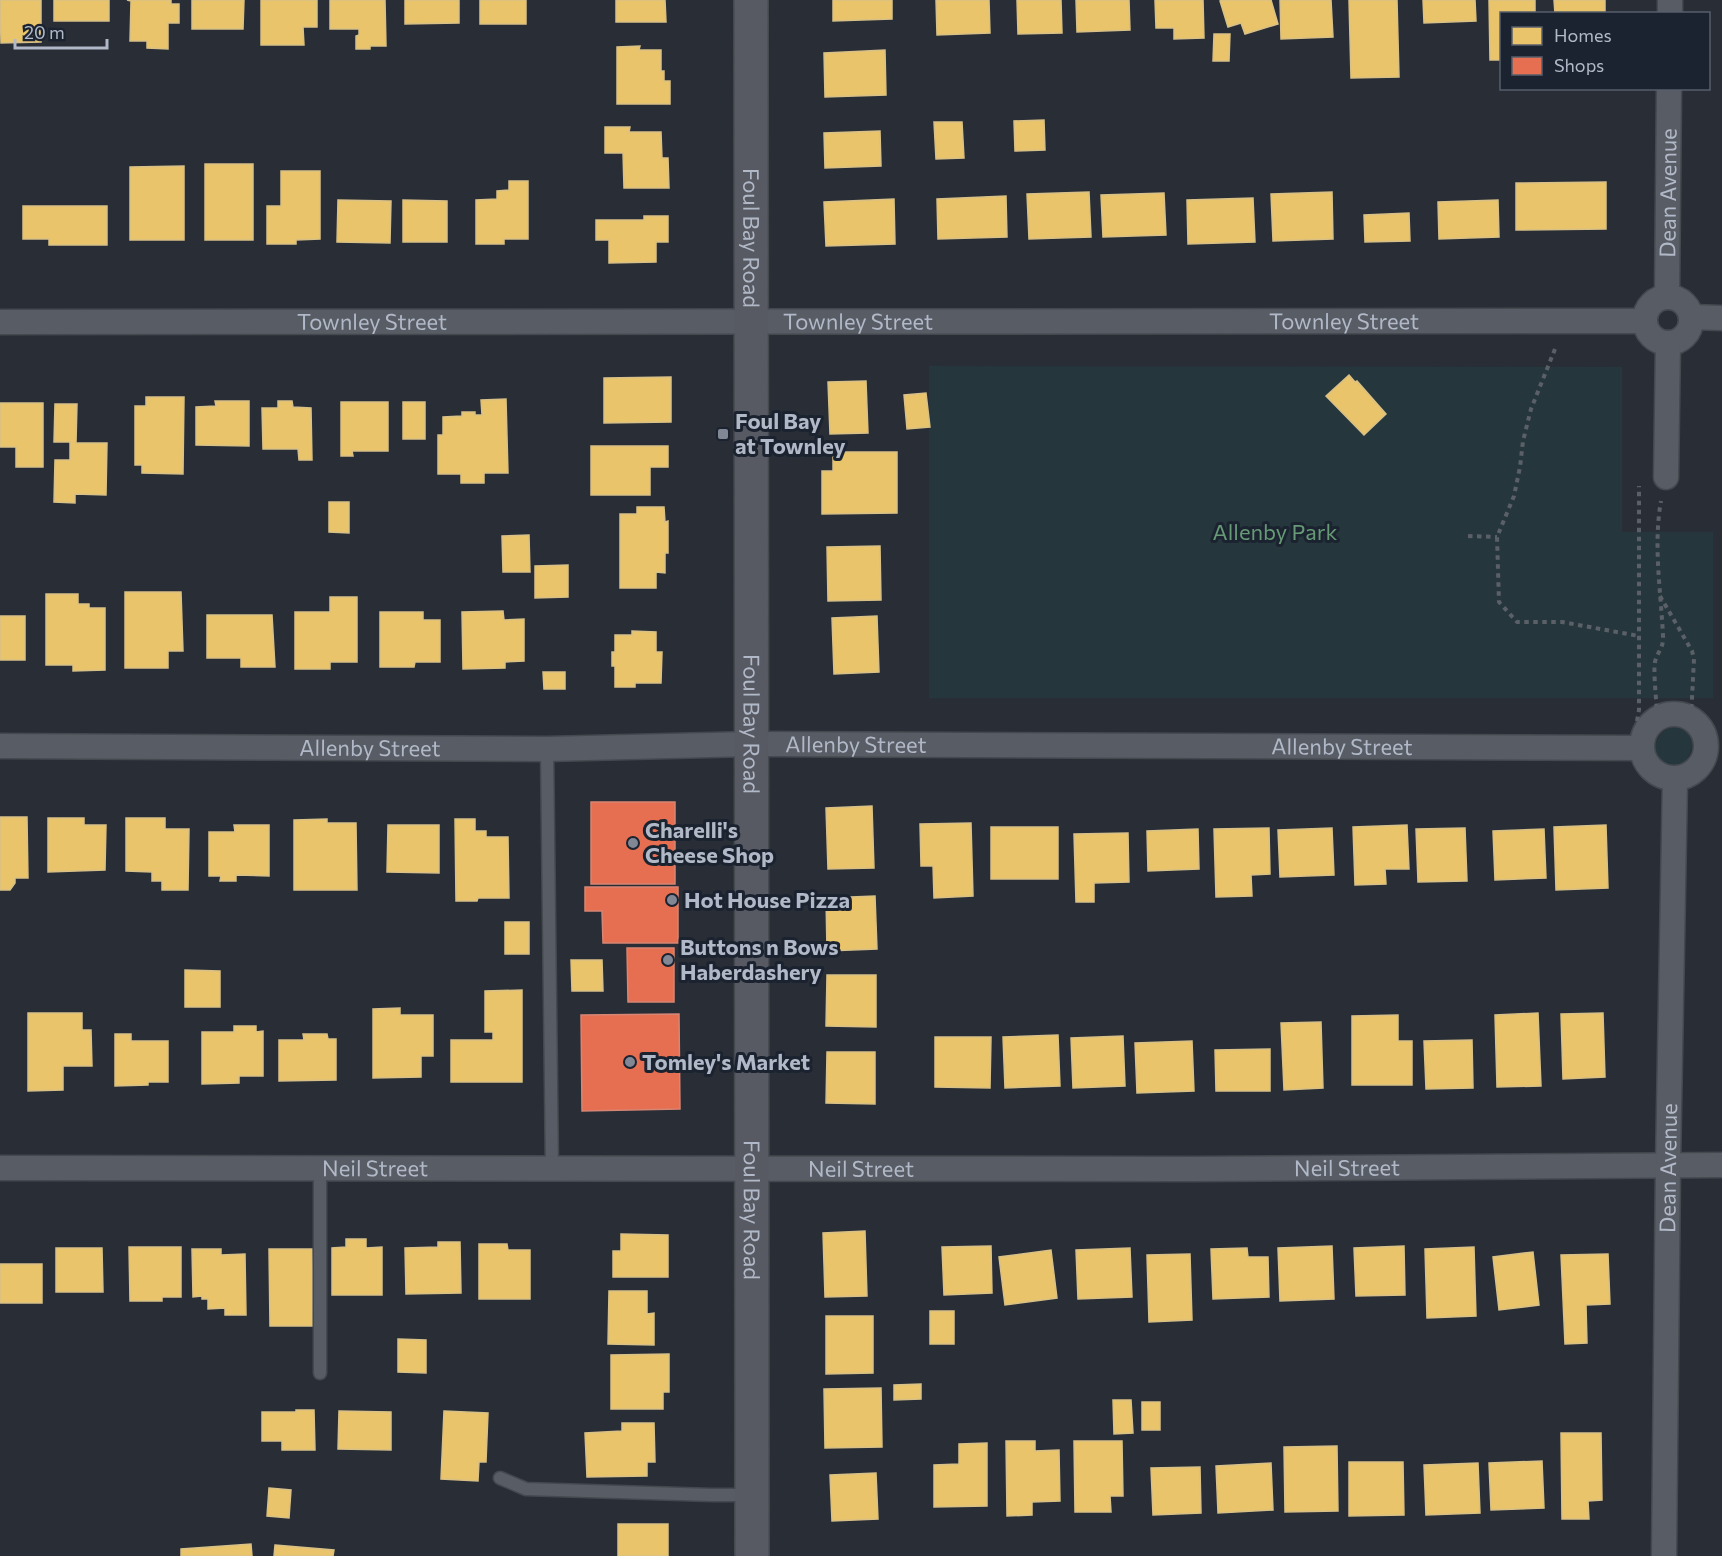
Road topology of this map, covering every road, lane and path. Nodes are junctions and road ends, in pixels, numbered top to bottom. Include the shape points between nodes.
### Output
1 (751, 0) edge
2 (1669, 90) edge
3 (1667, 297) junction
4 (1691, 317) junction
5 (1722, 318) edge
6 (752, 320) junction
7 (1568, 321) junction
8 (1644, 321) junction
9 (0, 322) edge
10 (1668, 344) junction
11 (1666, 477) junction
12 (1468, 536) dead end
13 (1497, 537) junction
14 (1659, 596) junction
15 (1639, 636) junction
16 (1657, 717) junction
17 (1690, 717) junction
18 (752, 744) junction
19 (1715, 745) edge
20 (0, 746) edge
21 (1636, 748) junction
22 (547, 749) junction
23 (1675, 779) junction
24 (1668, 1165) junction
25 (1722, 1165) edge
26 (0, 1168) edge
27 (320, 1168) junction
28 (552, 1169) junction
29 (752, 1169) junction
30 (320, 1373) dead end
31 (500, 1478) dead end
32 (752, 1495) junction
33 (752, 1556) edge
34 (1664, 1556) edge

1 - 6 main road, Foul Bay Road
2 - 3 street, Dean Avenue
3 - 4 street via 1683,303
3 - 8 street via 1651,304
4 - 5 street
4 - 10 street via 1685,335
6 - 7 street, Townley Street
6 - 9 street, Townley Street
6 - 18 main road, Foul Bay Road
7 - 8 street, Townley Street
7 - 13 path via 1531,409 1514,496
8 - 10 street via 1656,340
10 - 11 street
11 - 14 path via 1659,515
11 - 15 path via 1639,483
12 - 13 path
13 - 15 path via 1499,602 1517,622 1562,622
14 - 16 path via 1664,637 1655,661
14 - 17 path via 1692,651
15 - 21 path
16 - 17 street via 1674,713
16 - 21 street
17 - 19 street
18 - 21 street, Allenby Street
18 - 22 street, Allenby Street
18 - 29 main road, Foul Bay Road
19 - 23 street via 1691,774
20 - 22 street, Allenby Street
21 - 23 street via 1659,775
22 - 28 lane
23 - 24 street, Dean Avenue
24 - 25 street, Neil Street
24 - 29 street, Neil Street
24 - 34 street, Dean Avenue
26 - 27 street, Neil Street
27 - 28 street, Neil Street
27 - 30 lane
28 - 29 street, Neil Street
29 - 32 main road, Foul Bay Road
31 - 32 lane via 526,1489
32 - 33 main road, Foul Bay Road

